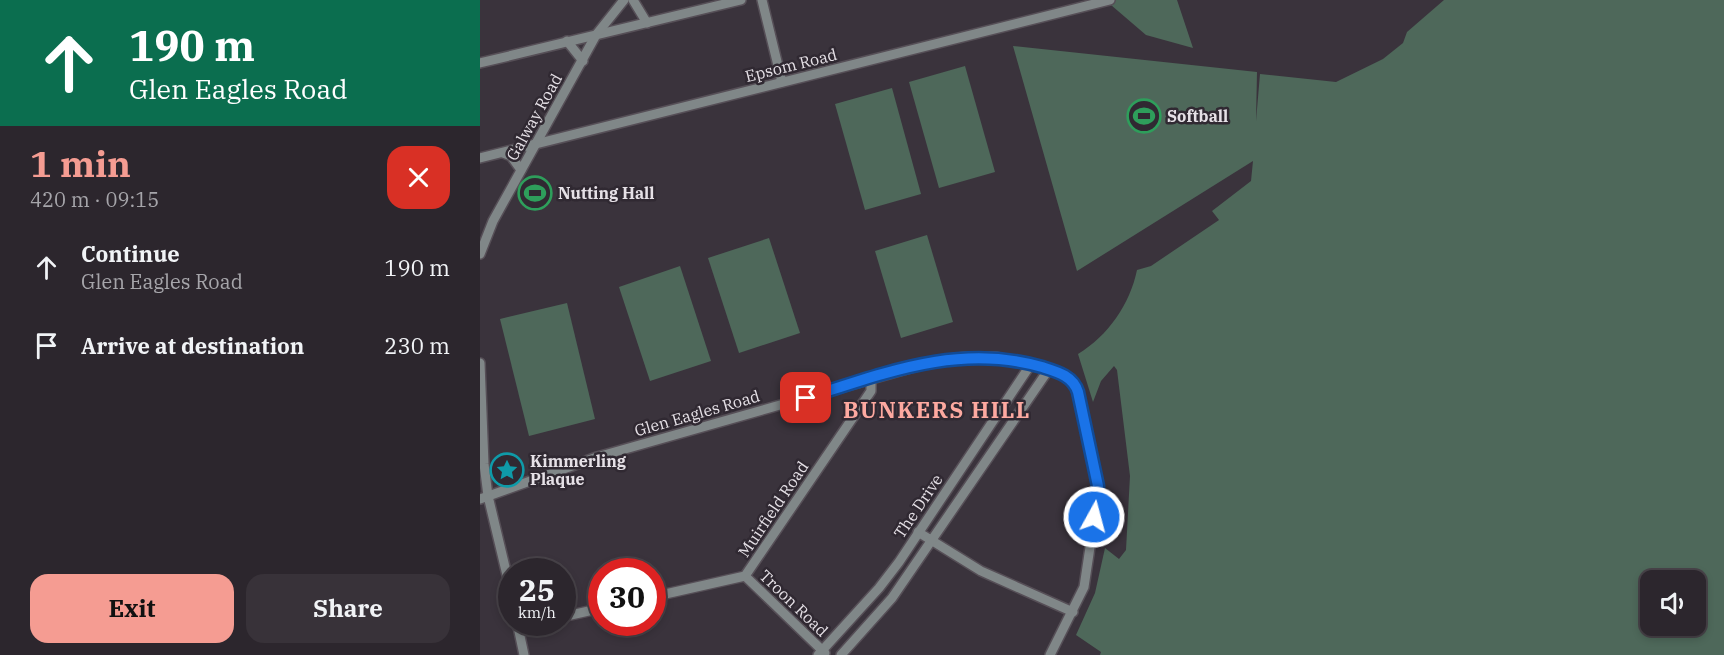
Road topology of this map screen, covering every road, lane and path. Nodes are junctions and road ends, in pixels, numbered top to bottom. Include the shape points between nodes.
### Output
1 (624, 0) edge
2 (633, 0) edge
3 (741, 0) edge
4 (762, 0) edge
5 (1110, 0) edge
6 (647, 24) junction
7 (596, 35) junction
8 (567, 41) junction
9 (583, 61) junction
10 (480, 63) edge
11 (782, 82) junction
12 (537, 143) junction
13 (503, 153) junction
14 (480, 159) edge
15 (521, 171) junction
16 (480, 254) edge
17 (480, 363) edge
18 (1031, 364) junction
19 (1049, 369) junction
20 (871, 378) junction
21 (484, 497) edge
22 (918, 532) junction
23 (932, 541) junction
24 (501, 558) edge
25 (745, 576) junction
26 (666, 594) edge
27 (1073, 612) junction
28 (520, 636) edge
29 (822, 654) edge
30 (524, 655) edge
31 (841, 655) edge
32 (1050, 655) edge

1 - 7 street, Galway Road
2 - 6 street
3 - 6 street
4 - 11 street
5 - 11 street, Epsom Road
6 - 7 street
7 - 8 street
7 - 9 street, Galway Road
8 - 9 street
8 - 10 street
9 - 12 street, Galway Road
11 - 12 street, Epsom Road
12 - 13 street, Epsom Road
12 - 15 street, Galway Road
13 - 14 street, Epsom Road
13 - 15 street via 511,156
15 - 16 street, Galway Road
17 - 21 street
18 - 19 street, Glen Eagles Road
18 - 20 street, Glen Eagles Road via 996,357 967,357
18 - 22 street, The Drive
19 - 23 street, The Drive
19 - 27 street, Glen Eagles Road via 1075,384 1098,486 1084,587
20 - 21 street, Glen Eagles Road via 597,456
20 - 25 street, Muirfield Road via 871,391
21 - 24 street
22 - 23 street
22 - 29 street, The Drive via 879,588
23 - 27 street via 981,571
23 - 31 street, The Drive via 892,598
25 - 26 street, Muirfield Road
25 - 29 street, Troon Road
27 - 32 street, Glen Eagles Road
28 - 30 street

